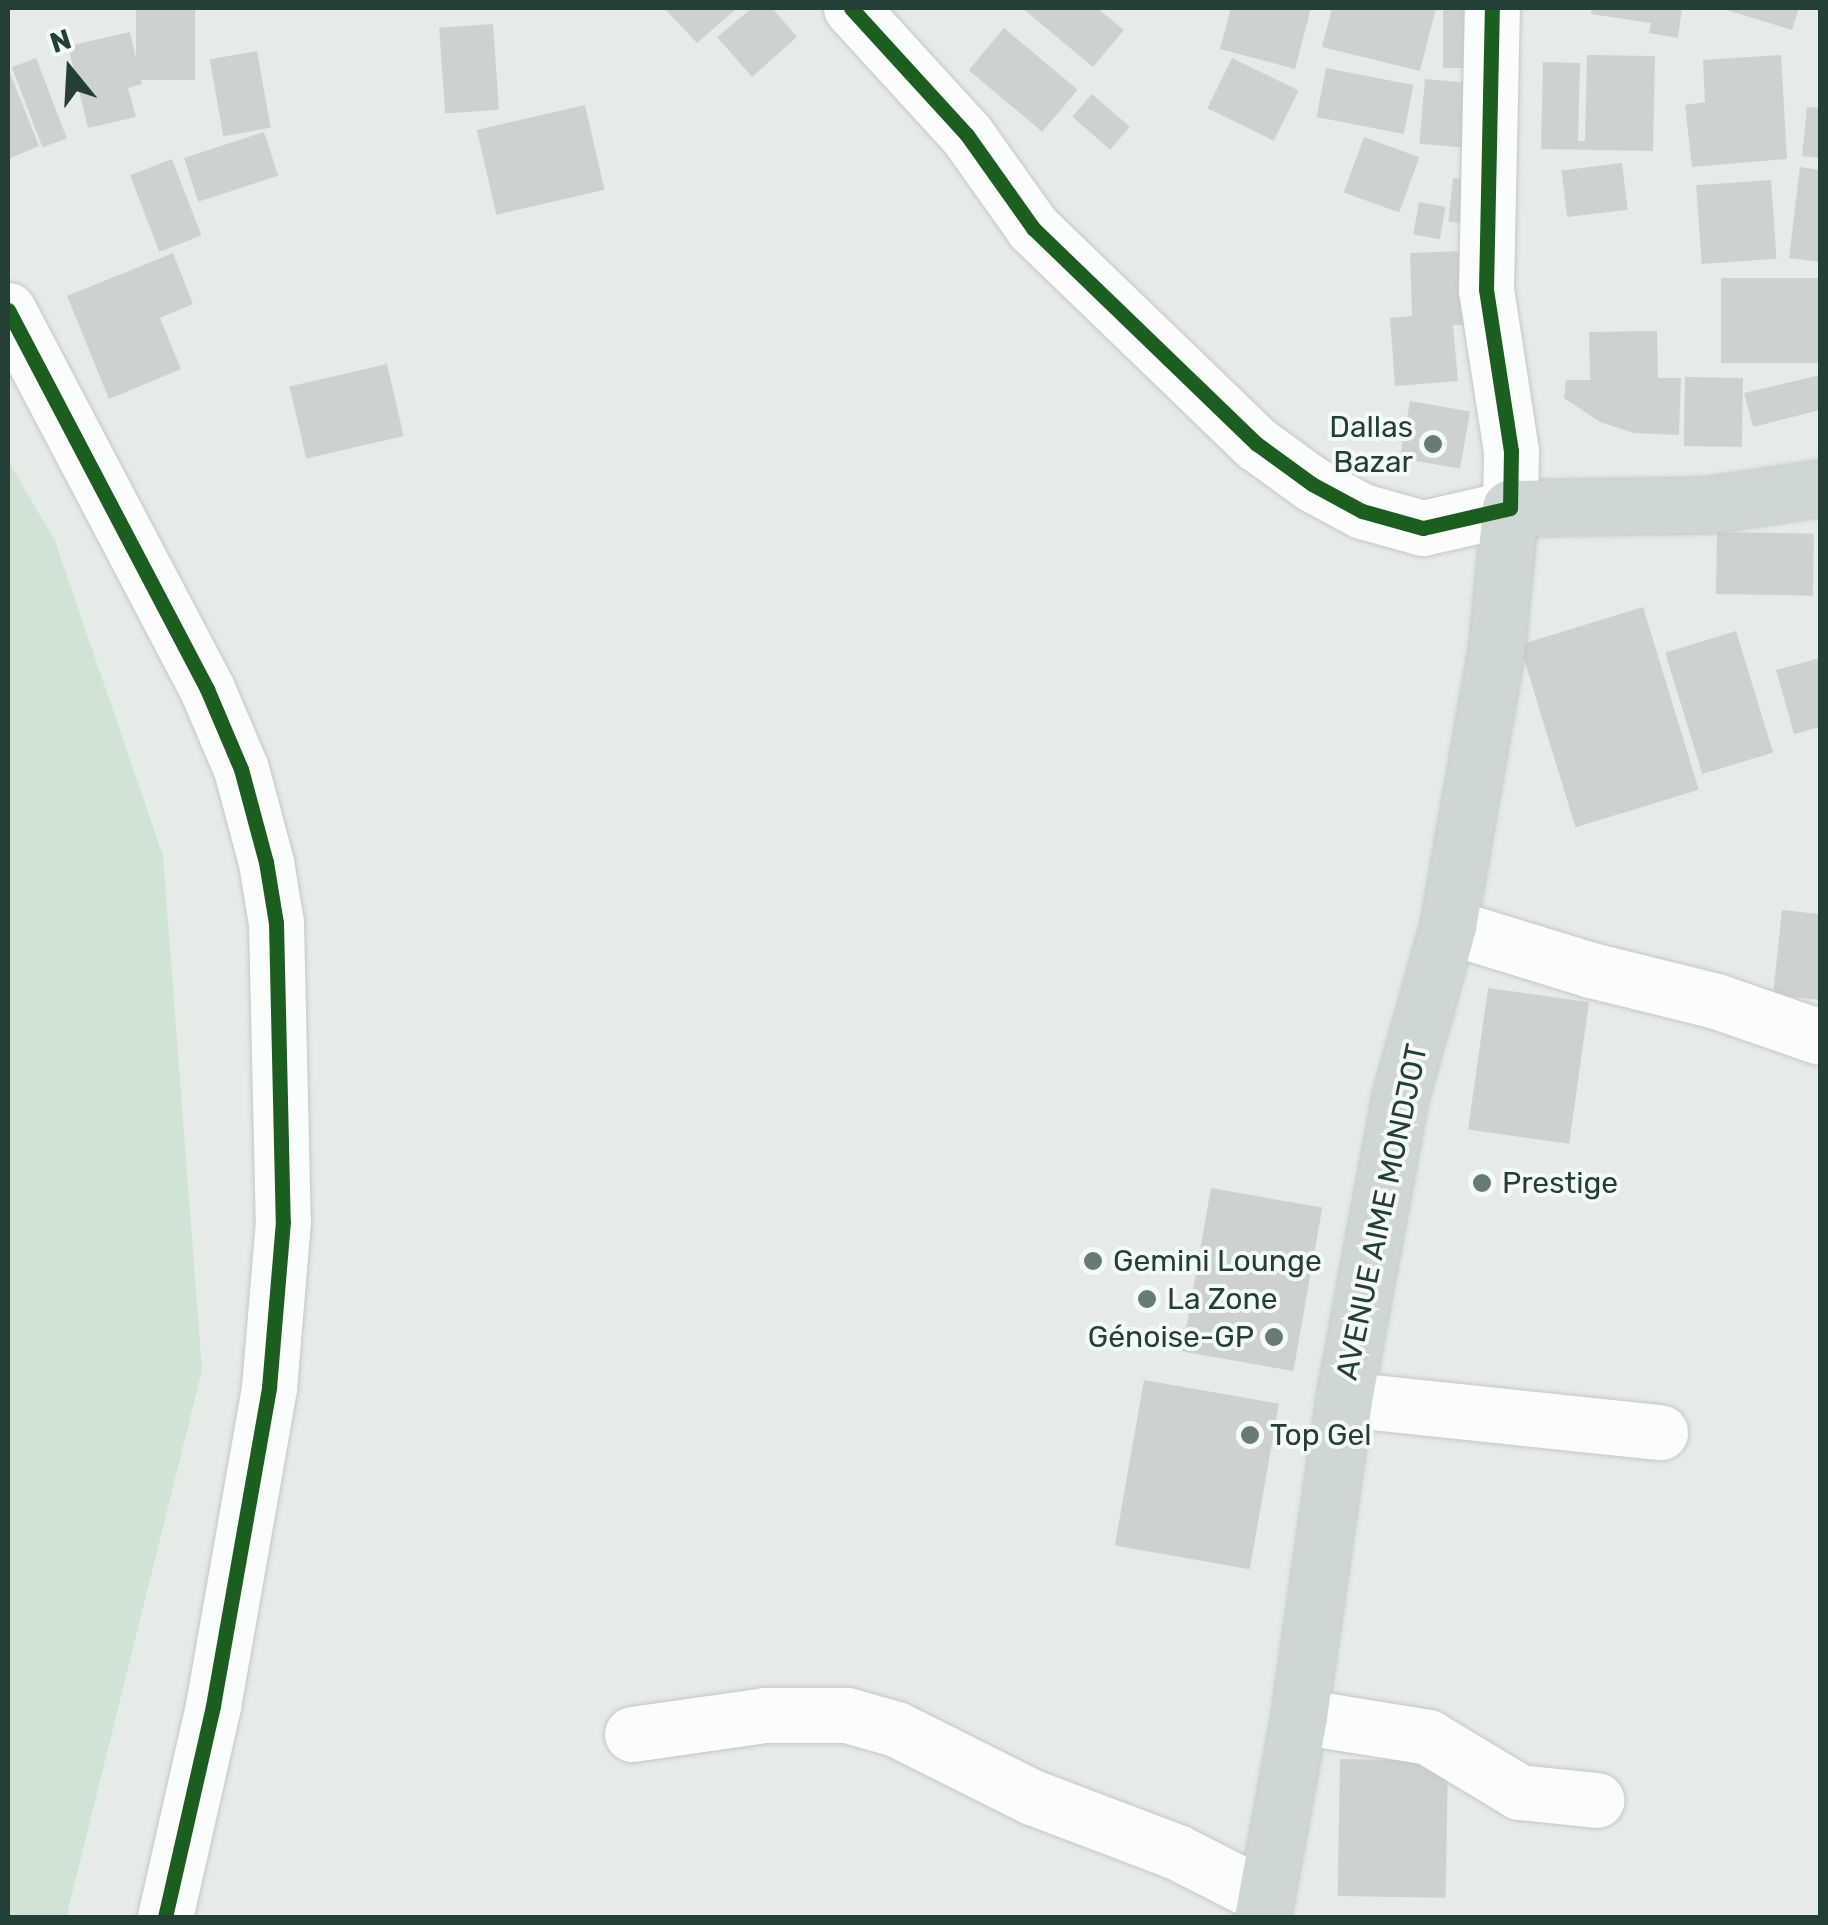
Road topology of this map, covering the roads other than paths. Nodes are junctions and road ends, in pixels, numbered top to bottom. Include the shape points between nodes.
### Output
1 (850, 8) edge
2 (1492, 8) edge
3 (8, 310) edge
4 (1820, 488) edge
5 (1510, 508) junction
6 (1448, 926) junction
7 (1820, 1037) edge
8 (1344, 1399) junction
9 (1660, 1432) dead end
10 (1299, 1716) junction
11 (632, 1734) dead end
12 (1597, 1800) dead end
13 (1264, 1907) edge
14 (164, 1918) edge

1 - 5 street via 967,135 1033,228 1257,444 1362,511 1423,528
2 - 5 street via 1486,289 1511,451
3 - 14 street via 207,689 241,769 276,922 283,1222 270,1388 213,1706
4 - 5 main road via 1707,505
5 - 6 main road, AVENUE AIME MONDJOT via 1497,644
6 - 7 street
6 - 8 main road, AVENUE AIME MONDJOT via 1400,1097
8 - 9 street
8 - 10 main road, AVENUE AIME MONDJOT
10 - 12 street via 1428,1737 1518,1792
10 - 13 main road, AVENUE AIME MONDJOT
11 - 13 street via 765,1715 847,1715 896,1728 1032,1797 1177,1852

